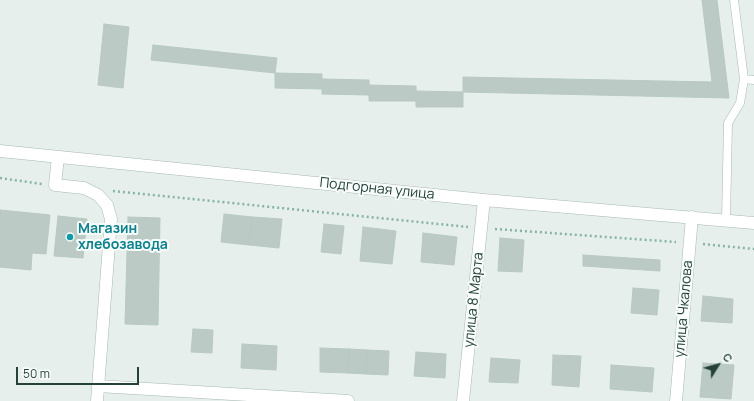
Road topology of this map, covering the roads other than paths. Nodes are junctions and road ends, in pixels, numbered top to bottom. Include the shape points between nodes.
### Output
1 (734, 0) edge
2 (744, 79) junction
3 (754, 80) edge
4 (0, 151) edge
5 (58, 158) junction
6 (484, 200) junction
7 (692, 217) junction
8 (726, 220) junction
9 (754, 223) edge
10 (98, 386) junction
11 (97, 401) edge
12 (348, 401) edge
13 (463, 401) edge
14 (676, 401) edge

1 - 2 lane
2 - 3 lane
2 - 8 lane via 740,103 728,122
4 - 5 street, Подгорная улица
5 - 6 street, Подгорная улица
5 - 10 street via 55,185 84,188 98,195 107,205 111,219
6 - 7 street, Подгорная улица
6 - 13 street, улица 8 Марта
7 - 8 street, Подгорная улица
7 - 14 street, улица Чкалова
8 - 9 street, Подгорная улица
10 - 11 street
10 - 12 street

